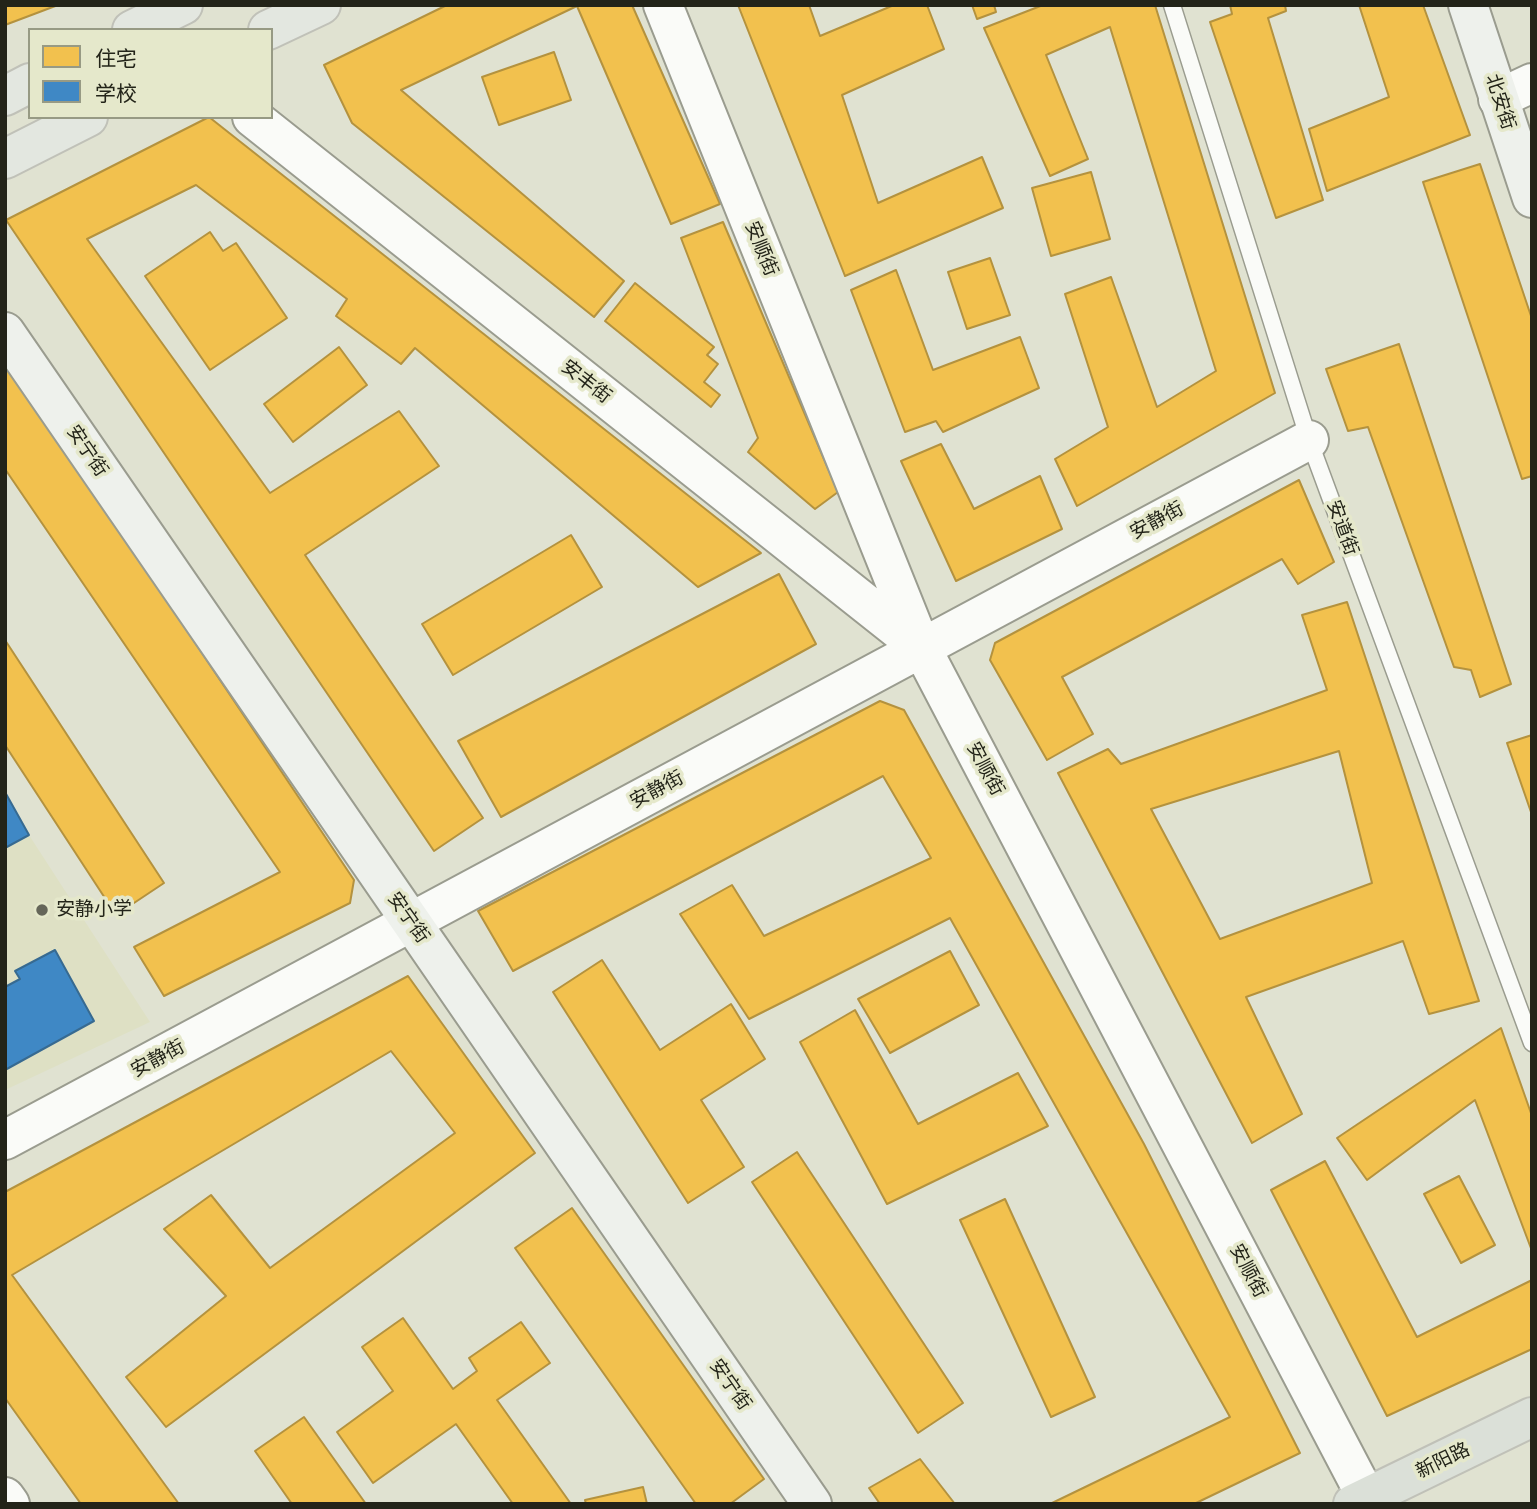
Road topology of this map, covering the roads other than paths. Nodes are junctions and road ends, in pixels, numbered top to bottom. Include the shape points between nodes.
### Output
1 (183, 5) edge
2 (321, 5) edge
3 (663, 5) edge
4 (1172, 5) edge
5 (1468, 5) edge
6 (140, 19) edge
7 (272, 28) edge
8 (28, 84) edge
9 (1515, 91) edge
10 (5, 96) edge
11 (85, 119) edge
12 (255, 119) edge
13 (5, 159) edge
14 (1532, 198) edge
15 (5, 332) edge
16 (1309, 440) junction
17 (921, 647) junction
18 (412, 923) junction
19 (1532, 1043) edge
20 (5, 1140) edge
21 (1532, 1417) edge
22 (5, 1497) edge
23 (1364, 1502) edge
24 (10, 1504) edge
25 (812, 1504) edge

1 - 6 main road
2 - 7 main road
3 - 17 street, 安顺街
4 - 16 lane, 安道街
5 - 9 main road, 北安街
8 - 10 main road
9 - 14 main road, 北安街
11 - 13 main road
12 - 17 street, 安丰街
15 - 18 main road, 安宁街
16 - 17 street, 安静街
16 - 19 lane, 安道街
17 - 18 street, 安静街
17 - 23 street, 安顺街
18 - 20 street, 安静街
18 - 25 main road, 安宁街
21 - 23 highway, 新阳路
22 - 24 street

